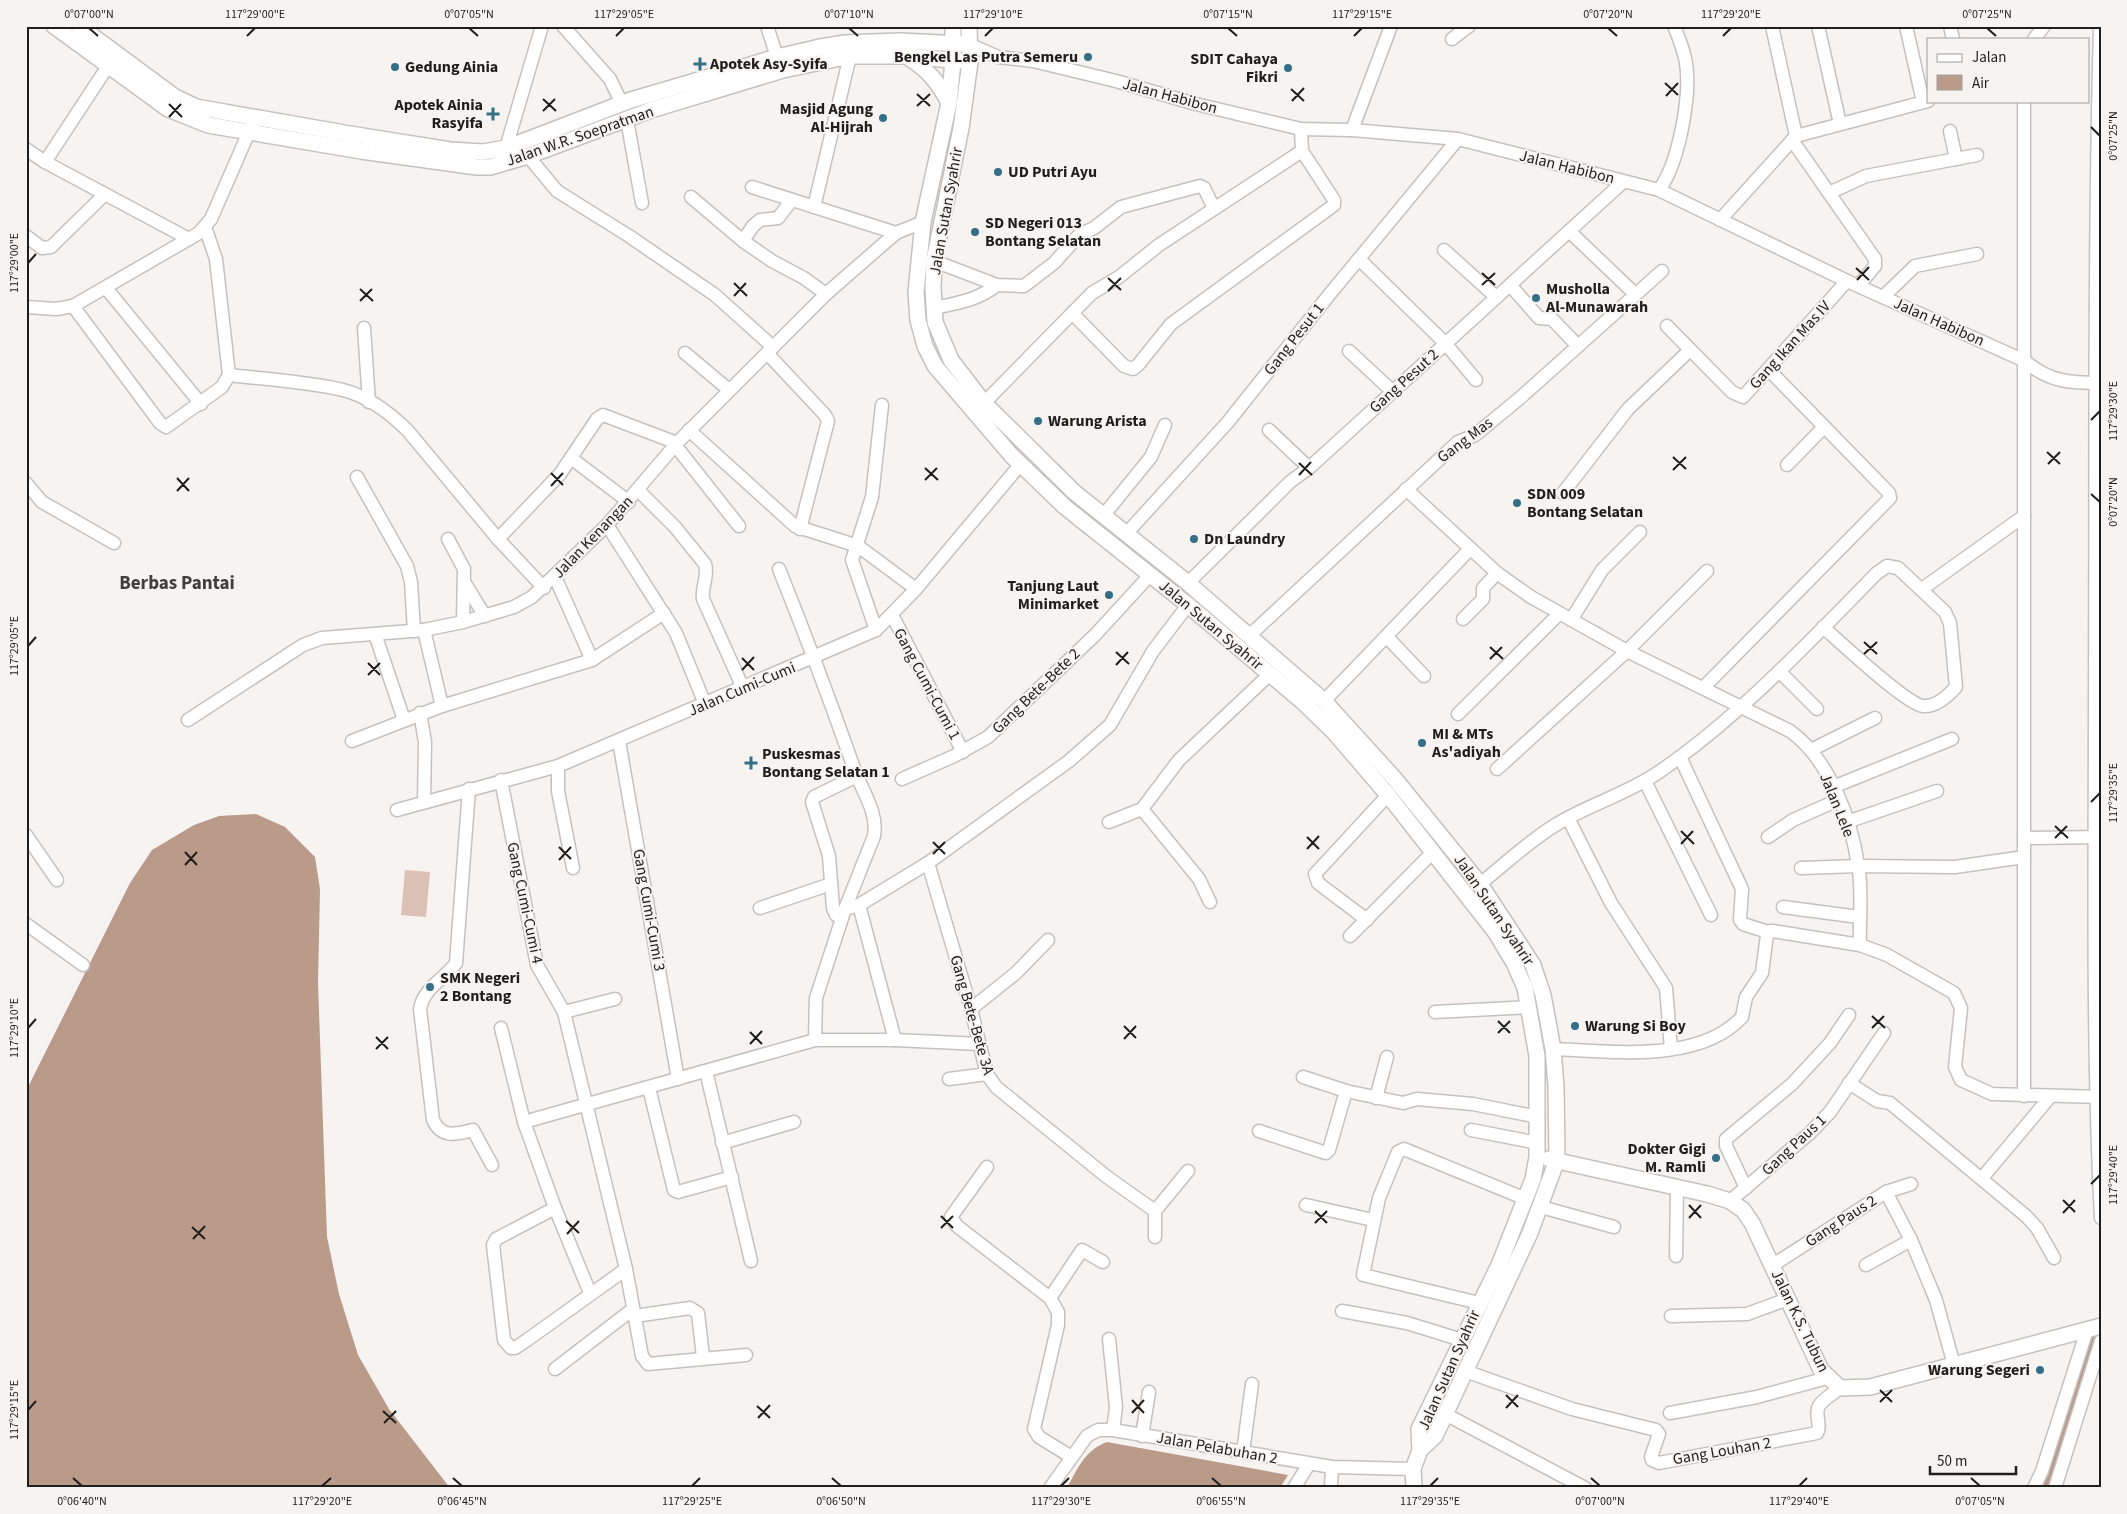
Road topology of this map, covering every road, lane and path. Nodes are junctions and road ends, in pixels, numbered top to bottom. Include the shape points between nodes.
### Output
1 (54, 26) edge
2 (79, 26) edge
3 (542, 26) edge
4 (767, 26) edge
5 (952, 26) edge
6 (970, 26) edge
7 (1391, 26) edge
8 (1469, 26) edge
9 (1674, 26) edge
10 (1772, 26) edge
11 (1818, 26) edge
12 (1906, 26) edge
13 (1950, 26) edge
14 (2044, 26) edge
15 (2100, 26) edge
16 (566, 28) edge
17 (1954, 38) edge
18 (2035, 38) edge
19 (1452, 39) dead end
20 (952, 43) junction
21 (971, 45) junction
22 (850, 56) junction
23 (907, 56) junction
24 (777, 57) junction
25 (998, 57) junction
26 (953, 61) junction
27 (970, 62) junction
28 (108, 66) junction
29 (680, 94) junction
30 (1926, 101) edge
31 (949, 102) junction
32 (2024, 102) edge
33 (622, 104) junction
34 (255, 118) junction
35 (627, 120) junction
36 (1840, 124) junction
37 (1301, 129) junction
38 (1352, 130) junction
39 (1950, 131) dead end
40 (248, 132) junction
41 (1794, 138) junction
42 (1458, 139) junction
43 (348, 143) junction
44 (506, 148) junction
45 (26, 149) edge
46 (1302, 151) junction
47 (1977, 155) dead end
48 (528, 156) junction
49 (489, 159) junction
50 (1956, 159) junction
51 (45, 162) junction
52 (1623, 182) junction
53 (752, 188) dead end
54 (1659, 190) junction
55 (1829, 192) junction
56 (105, 194) junction
57 (691, 197) dead end
58 (792, 200) junction
59 (642, 203) dead end
60 (814, 207) junction
61 (1214, 208) junction
62 (1720, 220) junction
63 (923, 222) junction
64 (205, 227) junction
65 (1569, 231) junction
66 (896, 233) junction
67 (26, 236) edge
68 (189, 240) junction
69 (743, 241) junction
70 (1444, 250) dead end
71 (1977, 254) dead end
72 (1359, 260) junction
73 (934, 261) junction
74 (1662, 271) dead end
75 (1853, 283) junction
76 (997, 285) junction
77 (1510, 285) junction
78 (106, 288) junction
79 (826, 294) junction
80 (1635, 294) junction
81 (1496, 297) junction
82 (1883, 297) junction
83 (73, 306) junction
84 (26, 307) edge
85 (934, 308) junction
86 (1072, 314) junction
87 (1667, 326) dead end
88 (364, 328) dead end
89 (1445, 343) junction
90 (1578, 346) junction
91 (770, 350) junction
92 (1690, 350) junction
93 (1349, 351) dead end
94 (685, 354) dead end
95 (2025, 361) junction
96 (1769, 370) junction
97 (229, 374) junction
98 (1476, 380) dead end
99 (2098, 383) edge
100 (729, 390) junction
101 (1392, 391) junction
102 (367, 401) junction
103 (984, 403) junction
104 (200, 404) junction
105 (882, 406) dead end
106 (1165, 425) dead end
107 (1824, 427) junction
108 (689, 430) junction
109 (1269, 430) dead end
110 (1022, 443) junction
111 (676, 444) junction
112 (571, 458) junction
113 (1041, 460) junction
114 (1020, 464) junction
115 (1787, 465) dead end
116 (1309, 468) junction
117 (357, 477) dead end
118 (26, 483) edge
119 (1406, 489) junction
120 (638, 490) junction
121 (1563, 493) dead end
122 (628, 502) junction
123 (1103, 516) junction
124 (2024, 516) junction
125 (607, 526) junction
126 (739, 526) dead end
127 (800, 529) junction
128 (1640, 532) dead end
129 (1126, 534) junction
130 (448, 539) dead end
131 (498, 539) junction
132 (114, 543) dead end
133 (858, 546) junction
134 (1470, 549) junction
135 (779, 569) dead end
136 (1707, 571) dead end
137 (1497, 573) junction
138 (1150, 575) junction
139 (555, 577) junction
140 (464, 582) junction
141 (1188, 583) junction
142 (544, 588) junction
143 (916, 589) junction
144 (1922, 589) junction
145 (1188, 605) junction
146 (664, 614) junction
147 (1559, 614) junction
148 (485, 616) junction
149 (892, 616) junction
150 (1463, 619) dead end
151 (1571, 620) junction
152 (464, 622) junction
153 (1823, 627) junction
154 (419, 630) junction
155 (876, 630) junction
156 (375, 634) junction
157 (1250, 634) junction
158 (1387, 637) junction
159 (1627, 651) junction
160 (815, 658) junction
161 (592, 660) junction
162 (1780, 672) junction
163 (1270, 674) junction
164 (1424, 676) dead end
165 (1704, 687) junction
166 (743, 688) junction
167 (1324, 701) junction
168 (705, 704) junction
169 (442, 706) junction
170 (1742, 707) junction
171 (1817, 709) dead end
172 (420, 714) junction
173 (1458, 714) dead end
174 (1875, 718) dead end
175 (188, 720) dead end
176 (404, 720) junction
177 (1952, 739) dead end
178 (352, 741) dead end
179 (620, 741) junction
180 (1811, 750) junction
181 (963, 752) junction
182 (1680, 757) junction
183 (558, 766) junction
184 (1497, 769) dead end
185 (857, 776) junction
186 (902, 779) dead end
187 (501, 780) junction
188 (1645, 781) junction
189 (1400, 785) junction
190 (1832, 787) junction
191 (469, 789) junction
192 (1937, 791) dead end
193 (1388, 796) junction
194 (1838, 800) junction
195 (424, 802) junction
196 (1142, 809) junction
197 (397, 810) dead end
198 (1568, 818) junction
199 (1109, 822) dead end
200 (1847, 822) junction
201 (26, 835) edge
202 (1768, 837) dead end
203 (2098, 837) edge
204 (2024, 838) junction
205 (1433, 852) junction
206 (2024, 857) junction
207 (928, 863) junction
208 (1858, 866) junction
209 (573, 868) dead end
210 (1802, 868) dead end
211 (57, 880) dead end
212 (831, 884) junction
213 (1480, 884) junction
214 (1210, 902) dead end
215 (859, 905) junction
216 (1783, 907) dead end
217 (760, 908) dead end
218 (843, 914) junction
219 (1711, 915) dead end
220 (1859, 917) junction
221 (1367, 920) junction
222 (26, 924) edge
223 (1768, 932) junction
224 (1350, 936) dead end
225 (1048, 940) dead end
226 (1860, 945) junction
227 (83, 965) dead end
228 (615, 999) dead end
229 (1529, 1007) junction
230 (971, 1009) junction
231 (564, 1012) junction
232 (1435, 1012) dead end
233 (1849, 1015) dead end
234 (501, 1028) dead end
235 (1884, 1033) dead end
236 (815, 1040) junction
237 (895, 1040) junction
238 (980, 1044) junction
239 (1671, 1049) junction
240 (1553, 1050) junction
241 (1387, 1057) dead end
242 (706, 1071) junction
243 (987, 1074) junction
244 (1302, 1077) dead end
245 (678, 1079) junction
246 (949, 1079) dead end
247 (1849, 1083) junction
248 (649, 1088) junction
249 (1346, 1091) junction
250 (2024, 1096) junction
251 (2050, 1097) junction
252 (2098, 1097) edge
253 (1376, 1098) junction
254 (588, 1106) junction
255 (1538, 1117) junction
256 (524, 1122) junction
257 (794, 1122) dead end
258 (1471, 1130) dead end
259 (1259, 1131) dead end
260 (722, 1142) junction
261 (1537, 1150) junction
262 (1557, 1160) junction
263 (492, 1165) dead end
264 (987, 1167) dead end
265 (1188, 1171) dead end
266 (732, 1177) junction
267 (1982, 1178) junction
268 (1911, 1184) dead end
269 (1678, 1188) junction
270 (1746, 1188) junction
271 (1886, 1192) junction
272 (1526, 1199) junction
273 (1730, 1201) junction
274 (1306, 1206) dead end
275 (1541, 1207) junction
276 (555, 1208) junction
277 (1155, 1211) junction
278 (2101, 1218) edge
279 (1373, 1220) junction
280 (1614, 1227) dead end
281 (1155, 1237) dead end
282 (1911, 1240) junction
283 (1676, 1256) dead end
284 (2054, 1258) dead end
285 (751, 1261) dead end
286 (1103, 1262) dead end
287 (1773, 1265) junction
288 (1866, 1265) dead end
289 (626, 1269) junction
290 (590, 1293) junction
291 (1050, 1298) junction
292 (1788, 1299) junction
293 (1479, 1303) junction
294 (1342, 1311) dead end
295 (634, 1312) junction
296 (1671, 1316) dead end
297 (2094, 1328) edge
298 (1109, 1339) dead end
299 (1462, 1340) junction
300 (2101, 1341) edge
301 (746, 1354) dead end
302 (703, 1357) junction
303 (1954, 1365) junction
304 (555, 1369) dead end
305 (1465, 1371) junction
306 (1827, 1378) junction
307 (1252, 1384) dead end
308 (1840, 1388) junction
309 (1149, 1392) dead end
310 (1670, 1413) dead end
311 (1445, 1414) junction
312 (1113, 1430) junction
313 (1142, 1436) junction
314 (1420, 1450) junction
315 (1243, 1452) junction
316 (1070, 1456) junction
317 (1309, 1464) junction
318 (1332, 1468) junction
319 (1413, 1469) junction
320 (1050, 1488) edge
321 (1294, 1488) edge
322 (1331, 1488) edge
323 (1414, 1488) edge
324 (1585, 1488) edge
325 (2034, 1488) edge
326 (2055, 1488) edge

1 - 28 street, Jalan W.R. Soepratman
2 - 34 street, Jalan W.R. Soepratman via 175,97 196,106
3 - 44 street
4 - 24 street
5 - 20 street, Jalan Sutan Syahrir
6 - 21 street, Jalan Sutan Syahrir
7 - 38 street
8 - 19 street
9 - 54 street via 1683,46 1687,84 1671,171
10 - 41 street
11 - 36 street
12 - 30 street
13 - 17 street
14 - 18 street
15 - 99 street via 2096,189
16 - 33 street via 610,79
20 - 21 street, Jalan W.R. Soepratman
20 - 24 street, Jalan W.R. Soepratman via 844,43
20 - 26 street, Jalan Sutan Syahrir
21 - 25 street, Jalan Habibon
21 - 27 street, Jalan Sutan Syahrir
22 - 23 street, Jalan W.R. Soepratman
22 - 29 street, Jalan W.R. Soepratman
22 - 60 street
23 - 26 street, Jalan W.R. Soepratman
23 - 31 street via 925,68
24 - 29 street, Jalan W.R. Soepratman
25 - 27 street, Jalan Habibon
25 - 37 street, Jalan Habibon via 1032,61
26 - 27 street, Jalan W.R. Soepratman
26 - 31 street, Jalan Sutan Syahrir
27 - 73 street, Jalan Sutan Syahrir via 962,128
28 - 40 street, Jalan W.R. Soepratman via 186,118
28 - 51 street
29 - 33 street, Jalan W.R. Soepratman
29 - 35 street, Jalan W.R. Soepratman
30 - 36 street
31 - 63 street, Jalan Sutan Syahrir
32 - 95 street
33 - 44 street, Jalan W.R. Soepratman
34 - 40 street
34 - 43 street, Jalan W.R. Soepratman
35 - 48 street, Jalan W.R. Soepratman
35 - 59 street
36 - 41 street
37 - 38 street, Jalan Habibon
37 - 46 street
38 - 42 street, Jalan Habibon
39 - 50 street
40 - 43 street, Jalan W.R. Soepratman
40 - 64 street
41 - 55 street
41 - 62 street
42 - 52 street, Jalan Habibon
42 - 72 street, Gang Pesut 1
43 - 49 street, Jalan W.R. Soepratman via 450,165
43 - 49 street, Jalan W.R. Soepratman via 365,136
44 - 49 street, Jalan W.R. Soepratman
45 - 51 street
46 - 61 street
46 - 86 street via 1334,200 1334,205 1171,324 1133,369 1124,366
47 - 50 street
48 - 49 street, Jalan W.R. Soepratman
48 - 91 street via 557,192 630,236 716,296
50 - 55 street via 1866,176
51 - 56 street
52 - 54 street, Jalan Habibon
52 - 65 street, Gang Pesut 2
53 - 58 street
54 - 62 street, Jalan Habibon
55 - 75 street, Gang Ikan Mas IV via 1876,262
56 - 67 street via 51,247 42,248
56 - 68 street
57 - 69 street
58 - 60 street
58 - 69 street via 778,218 760,220
60 - 66 street
61 - 76 street via 1200,186 1121,207 1079,235 1033,281 1020,287
61 - 86 street via 1159,245 1120,277 1092,293
62 - 75 street, Jalan Habibon
63 - 66 street, Jalan Kenangan
63 - 114 street, Jalan Sutan Syahrir via 916,292 918,320 925,346 935,366
64 - 68 street
64 - 97 street via 216,259
65 - 77 street, Gang Pesut 2
65 - 80 street
66 - 79 street, Jalan Kenangan
68 - 78 street
69 - 79 street
70 - 81 street
71 - 82 street via 1915,266
72 - 89 street
72 - 129 street, Gang Pesut 1 via 1228,422
73 - 76 street
73 - 85 street, Jalan Sutan Syahrir
74 - 80 street, Gang Mas
75 - 82 street, Jalan Habibon
75 - 96 street, Gang Ikan Mas IV
76 - 85 street via 972,300
77 - 81 street, Gang Pesut 2
77 - 90 street via 1539,318 1552,319
78 - 83 street
78 - 104 street
79 - 91 street, Jalan Kenangan
80 - 90 street, Gang Mas
81 - 89 street, Gang Pesut 2
82 - 95 street, Jalan Habibon
83 - 84 street via 56,310
83 - 104 street via 163,426 169,426
85 - 103 street, Jalan Sutan Syahrir via 950,360
86 - 103 street
87 - 92 street, Gang Ikan Mas IV
88 - 102 street
89 - 98 street
89 - 101 street, Gang Pesut 2
90 - 119 street, Gang Mas via 1520,398 1475,435 1458,442
91 - 100 street, Jalan Kenangan
91 - 127 street via 828,421
92 - 96 street, Gang Ikan Mas IV via 1740,397 1744,397
92 - 121 street via 1628,409
93 - 101 street
94 - 100 street
95 - 99 street, Jalan Habibon via 2044,376
95 - 124 street
96 - 107 street
97 - 102 street via 344,390
97 - 104 street via 222,388
99 - 203 street
100 - 108 street, Jalan Kenangan
101 - 116 street, Gang Pesut 2
102 - 131 street via 408,431
103 - 110 street, Jalan Sutan Syahrir
105 - 133 street via 874,484
106 - 123 street via 1151,457
107 - 115 street
107 - 165 street via 1889,493 1890,498
108 - 111 street, Jalan Kenangan
108 - 127 street
109 - 116 street
110 - 113 street, Jalan Sutan Syahrir
110 - 114 street
111 - 112 street via 603,414
111 - 120 street, Jalan Kenangan
111 - 126 street
112 - 122 street
112 - 131 street via 560,474
113 - 114 street
113 - 123 street, Jalan Sutan Syahrir
114 - 138 street, Jalan Sutan Syahrir via 1065,507
114 - 143 street, Jalan Cumi-Cumi
116 - 141 street, Gang Pesut 2 via 1290,482
117 - 154 street via 407,566
118 - 132 street via 42,502
119 - 134 street, Jalan Lele
119 - 157 street, Gang Mas
120 - 122 street, Jalan Kenangan
120 - 166 street via 675,526 705,564 707,570 702,599
122 - 125 street, Jalan Kenangan
123 - 129 street, Jalan Sutan Syahrir
124 - 144 street
124 - 204 street
125 - 139 street, Jalan Kenangan
125 - 146 street
127 - 133 street
128 - 151 street via 1602,570
129 - 141 street, Jalan Sutan Syahrir
130 - 140 street via 464,569
131 - 142 street
133 - 143 street
133 - 155 street via 853,564
134 - 137 street, Jalan Lele
134 - 158 street
135 - 160 street
136 - 159 street
137 - 147 street, Jalan Lele
137 - 150 street via 1483,588 1482,599
138 - 145 street, Jalan Sutan Syahrir
138 - 181 street, Gang Bete-Bete 2 via 1095,635 995,730
139 - 142 street, Jalan Kenangan
139 - 161 street
140 - 148 street
140 - 152 street
141 - 157 street, Jalan Sutan Syahrir
142 - 148 street, Jalan Kenangan via 514,607
143 - 149 street, Jalan Cumi-Cumi
144 - 153 street via 1898,568 1886,566
144 - 153 street via 1945,612 1950,623 1956,679 1956,687 1932,705 1920,706 1898,691
145 - 163 street, Jalan Sutan Syahrir
145 - 207 street via 1153,651 1110,725 1069,761
146 - 161 street
146 - 168 street via 676,633
147 - 151 street, Jalan Lele
147 - 173 street
148 - 152 street, Jalan Kenangan
149 - 155 street, Jalan Cumi-Cumi
149 - 181 street, Gang Cumi-Cumi 1
151 - 159 street, Jalan Lele
152 - 154 street, Jalan Kenangan
153 - 162 street
154 - 156 street, Jalan Kenangan
154 - 169 street
155 - 160 street, Jalan Cumi-Cumi
156 - 175 street, Jalan Kenangan via 322,638 304,645
156 - 176 street
157 - 167 street, Jalan Sutan Syahrir
158 - 164 street
158 - 167 street
159 - 165 street, Jalan Lele
159 - 184 street
160 - 166 street, Jalan Cumi-Cumi
160 - 185 street
161 - 169 street
162 - 170 street
162 - 171 street
163 - 193 street, Jalan Sutan Syahrir via 1333,731
163 - 196 street via 1179,760
165 - 170 street, Jalan Lele
166 - 168 street, Jalan Cumi-Cumi
167 - 189 street, Jalan Sutan Syahrir
168 - 179 street, Jalan Cumi-Cumi
169 - 172 street
170 - 180 street, Jalan Lele via 1790,730
170 - 182 street
172 - 176 street
172 - 195 street via 425,742
174 - 180 street
176 - 178 street
177 - 190 street
179 - 183 street, Jalan Cumi-Cumi
179 - 245 street, Gang Cumi-Cumi 3
180 - 190 street, Jalan Lele
181 - 186 street, Gang Bete-Bete 2
182 - 188 street
182 - 223 street via 1742,889 1740,920
183 - 187 street, Jalan Cumi-Cumi
183 - 209 street via 558,791
185 - 212 street via 812,799 829,856
185 - 218 street via 876,824
187 - 191 street, Jalan Cumi-Cumi
187 - 231 street, Gang Cumi-Cumi 4 via 537,965
188 - 198 street
188 - 219 street
189 - 193 street
189 - 213 street, Jalan Sutan Syahrir
190 - 194 street, Jalan Lele
191 - 195 street, Jalan Cumi-Cumi
191 - 263 street via 456,963 426,992 420,1009 433,1120 437,1128 447,1134 474,1130
192 - 200 street
193 - 205 street, Jalan Sutan Syahrir
193 - 221 street via 1315,874 1318,883
194 - 200 street, Jalan Lele
194 - 202 street via 1793,820
195 - 197 street, Jalan Cumi-Cumi
196 - 199 street
196 - 214 street via 1199,879
198 - 213 street
198 - 239 street via 1611,903 1666,988
200 - 208 street, Jalan Lele
201 - 211 street
203 - 204 street
203 - 252 street
204 - 206 street
205 - 221 street
205 - 229 street, Jalan Sutan Syahrir via 1496,933 1514,963
206 - 208 street via 1955,867
206 - 250 street
207 - 215 street
207 - 230 street, Gang Bete-Bete 3A
208 - 210 street
208 - 220 street, Jalan Lele
212 - 217 street
212 - 218 street via 833,908 836,915
213 - 240 street, Jalan Sutan Syahrir via 1533,965 1543,995
215 - 218 street
215 - 237 street
216 - 220 street
218 - 236 street via 816,998
220 - 226 street, Jalan Lele
221 - 224 street
222 - 227 street
223 - 226 street via 1773,930
223 - 239 street via 1761,977 1746,997 1742,1017 1712,1038
225 - 230 street via 1016,973
226 - 250 street via 1886,955 1958,998 1955,1067 1961,1080 1992,1094
228 - 231 street
229 - 232 street
229 - 255 street, Jalan Sutan Syahrir via 1537,1056
230 - 238 street, Gang Bete-Bete 3A
231 - 254 street, Gang Cumi-Cumi 4
233 - 270 street via 1830,1043 1792,1084 1726,1140
234 - 256 street
235 - 247 street, Gang Paus 1
236 - 237 street
236 - 242 street
237 - 238 street
238 - 243 street, Gang Bete-Bete 3A
239 - 240 street via 1643,1052
240 - 262 street, Jalan Sutan Syahrir
241 - 253 street
242 - 245 street
242 - 260 street
243 - 246 street
243 - 277 street, Gang Bete-Bete 3A via 996,1087 1107,1177
244 - 249 street
245 - 248 street
247 - 267 street via 1877,1101 1890,1103
247 - 270 street, Gang Paus 1 via 1830,1112 1810,1133
248 - 254 street
248 - 266 street via 674,1190 678,1192
249 - 253 street
249 - 259 street via 1326,1154
250 - 251 street
251 - 252 street
251 - 267 street
252 - 278 street
253 - 255 street via 1403,1103 1416,1099 1474,1104
254 - 256 street
254 - 289 street, Gang Cumi-Cumi 4
255 - 261 street, Jalan Sutan Syahrir
256 - 276 street
257 - 260 street
258 - 261 street
260 - 266 street
261 - 262 street, Jalan K.S. Tubun
261 - 272 street, Jalan Sutan Syahrir
262 - 269 street, Jalan K.S. Tubun
262 - 275 street, Jalan Sutan Syahrir
264 - 291 street via 953,1212 953,1222
265 - 277 street
266 - 285 street
267 - 284 street via 2032,1222
268 - 271 street, Gang Paus 2
269 - 273 street, Jalan K.S. Tubun
269 - 283 street
270 - 273 street, Gang Paus 1
271 - 282 street
271 - 287 street, Gang Paus 2
272 - 279 street via 1402,1149 1379,1198
272 - 293 street, Jalan Sutan Syahrir via 1499,1265
273 - 287 street, Jalan K.S. Tubun via 1743,1210 1752,1223
274 - 279 street
275 - 280 street
275 - 305 street, Jalan Sutan Syahrir
276 - 290 street
276 - 290 street via 496,1240 493,1245 506,1344 515,1348
277 - 281 street
279 - 293 street via 1364,1276
282 - 288 street
282 - 303 street via 1936,1300
286 - 291 street via 1082,1250
287 - 292 street, Jalan K.S. Tubun
289 - 290 street
289 - 295 street, Gang Cumi-Cumi 4
291 - 316 street via 1058,1312 1058,1325 1034,1429 1039,1437
292 - 296 street via 1747,1314
292 - 306 street, Jalan K.S. Tubun
293 - 299 street, Jalan Sutan Syahrir
294 - 299 street via 1406,1323
295 - 302 street, Gang Cumi-Cumi 4 via 642,1356 648,1364
295 - 302 street via 694,1309 698,1313
295 - 304 street
297 - 303 street, Jalan K.S. Tubun
297 - 325 street
298 - 312 street via 1116,1407
299 - 314 street, Jalan Sutan Syahrir via 1419,1429
300 - 326 street
301 - 302 street
303 - 308 street, Jalan K.S. Tubun via 1870,1387
305 - 308 street, Gang Louhan 2 via 1572,1409 1656,1430 1659,1434 1651,1457 1659,1463 1817,1433 1820,1428 1819,1405
305 - 311 street, Jalan Sutan Syahrir
306 - 308 street, Jalan K.S. Tubun
306 - 310 street via 1757,1398
307 - 315 street
309 - 313 street
311 - 314 street, Jalan Sutan Syahrir via 1435,1436
311 - 324 street
312 - 313 street, Jalan Pelabuhan 2
312 - 316 street, Jalan Pelabuhan 2 via 1091,1433
313 - 315 street, Jalan Pelabuhan 2
314 - 319 street
315 - 317 street, Jalan Pelabuhan 2
316 - 320 street, Jalan Pelabuhan 2
317 - 318 street, Jalan Pelabuhan 2
317 - 321 street
318 - 319 street, Jalan Pelabuhan 2
318 - 322 street
319 - 323 street

